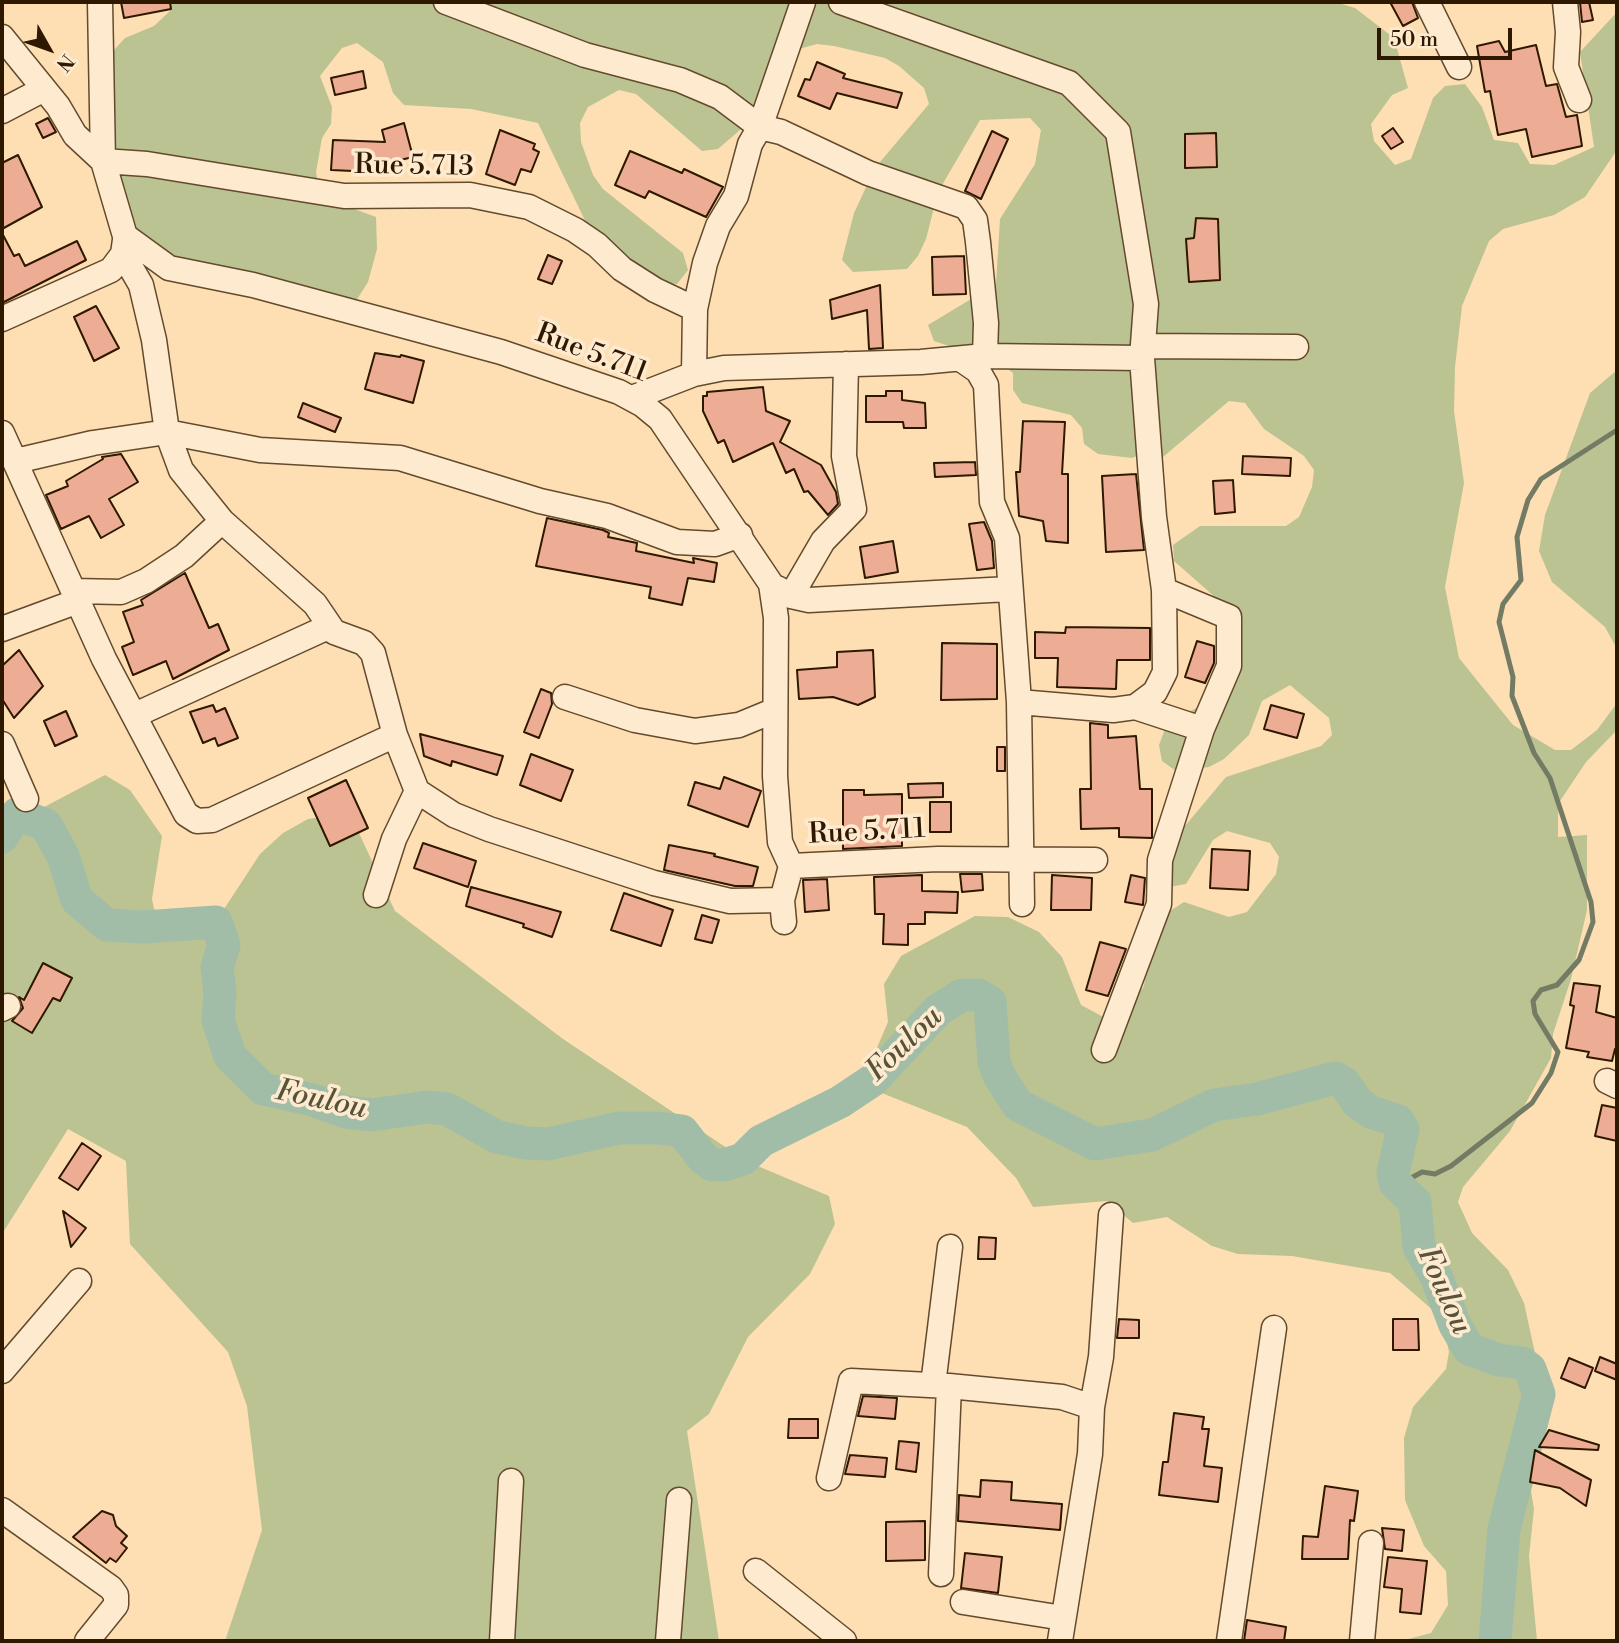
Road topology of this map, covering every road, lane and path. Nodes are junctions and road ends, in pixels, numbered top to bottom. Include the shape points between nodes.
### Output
1 (100, 2) edge
2 (446, 2) edge
3 (803, 2) edge
4 (841, 2) edge
5 (1427, 2) edge
6 (1565, 2) edge
7 (2, 37) edge
8 (1459, 67) dead end
9 (44, 89) junction
10 (1579, 100) dead end
11 (2, 111) edge
12 (760, 127) junction
13 (103, 161) junction
14 (124, 245) junction
15 (695, 309) junction
16 (2, 319) edge
17 (1296, 347) dead end
18 (1143, 352) junction
19 (973, 358) junction
20 (846, 364) junction
21 (694, 374) junction
22 (632, 398) junction
23 (167, 432) junction
24 (2, 433) edge
25 (16, 461) junction
26 (222, 521) junction
27 (740, 535) junction
28 (1008, 589) junction
29 (781, 590) junction
30 (1164, 590) junction
31 (76, 596) junction
32 (328, 627) junction
33 (2, 629) edge
34 (565, 697) dead end
35 (1019, 702) junction
36 (1135, 707) junction
37 (773, 712) junction
38 (135, 715) junction
39 (1202, 729) junction
40 (395, 735) junction
41 (2, 744) edge
42 (417, 791) junction
43 (26, 799) dead end
44 (1022, 858) junction
45 (1095, 860) dead end
46 (790, 866) junction
47 (376, 895) dead end
48 (1023, 904) dead end
49 (1104, 1050) dead end
50 (1111, 1215) dead end
51 (950, 1247) dead end
52 (79, 1281) dead end
53 (1274, 1328) dead end
54 (2, 1371) edge
55 (941, 1385) junction
56 (1092, 1407) junction
57 (829, 1478) dead end
58 (511, 1481) dead end
59 (679, 1500) dead end
60 (2, 1510) edge
61 (1371, 1543) dead end
62 (757, 1570) dead end
63 (941, 1574) dead end
64 (963, 1602) dead end
65 (1063, 1635) edge
66 (87, 1641) edge
67 (502, 1641) edge
68 (668, 1641) edge
69 (844, 1641) edge
70 (1228, 1641) edge
71 (1362, 1641) edge

1 - 13 street
2 - 12 street via 585,55 680,80 720,97
3 - 12 street
4 - 18 street via 1069,83 1118,132 1146,304
5 - 8 street
6 - 10 street via 1566,67
7 - 9 street
9 - 11 street
9 - 13 street via 75,135
12 - 15 street via 750,144 736,196 718,226
12 - 19 street via 781,132 867,173 967,207 975,220 986,323
13 - 14 street
13 - 15 street, Rue 5.713 via 344,196 470,195 528,207 575,230 622,269
14 - 16 street via 111,270 103,275
14 - 22 street, Rue 5.711 via 169,268 437,333
14 - 23 street via 141,285 154,340
15 - 21 street
17 - 18 street
18 - 19 street
18 - 30 street via 1154,517
19 - 20 street
19 - 28 street via 986,385 992,502 1007,538
20 - 21 street via 776,365
20 - 29 street via 844,456 855,509
21 - 22 street
22 - 27 street, Rue 5.711 via 660,419
23 - 25 street
23 - 26 street via 181,470
23 - 27 street via 260,450 400,458 540,501 607,516 677,542 715,544
24 - 25 street
25 - 31 street
26 - 31 street via 184,556 146,581 121,592
26 - 32 street via 315,604
27 - 29 street, Rue 5.711
28 - 29 street via 809,600
28 - 35 street
29 - 37 street, Rue 5.711
30 - 36 street via 1165,672 1156,692
30 - 39 street via 1229,617 1229,666
31 - 33 street
31 - 38 street
32 - 38 street
32 - 40 street via 364,643 373,653
34 - 37 street via 635,720 695,731 739,725
35 - 36 street via 1113,710
35 - 44 street
36 - 39 street
37 - 46 street, Rue 5.711 via 780,842
38 - 40 street via 173,794 186,814 197,821 212,820
39 - 49 street via 1160,860 1159,904
40 - 42 street
41 - 43 street
42 - 46 street via 454,815 489,829 654,883 730,901 783,911
42 - 47 street via 394,839
44 - 45 street, Rue 5.711
44 - 46 street, Rue 5.711
44 - 48 street
50 - 56 street via 1101,1357
51 - 55 street
52 - 54 street
53 - 70 street
55 - 56 street via 1062,1397
55 - 57 street via 851,1381
55 - 63 street
56 - 65 street via 1090,1454
58 - 67 street
59 - 68 street
60 - 66 street via 117,1595 116,1605
61 - 71 street
62 - 69 street
64 - 65 street

